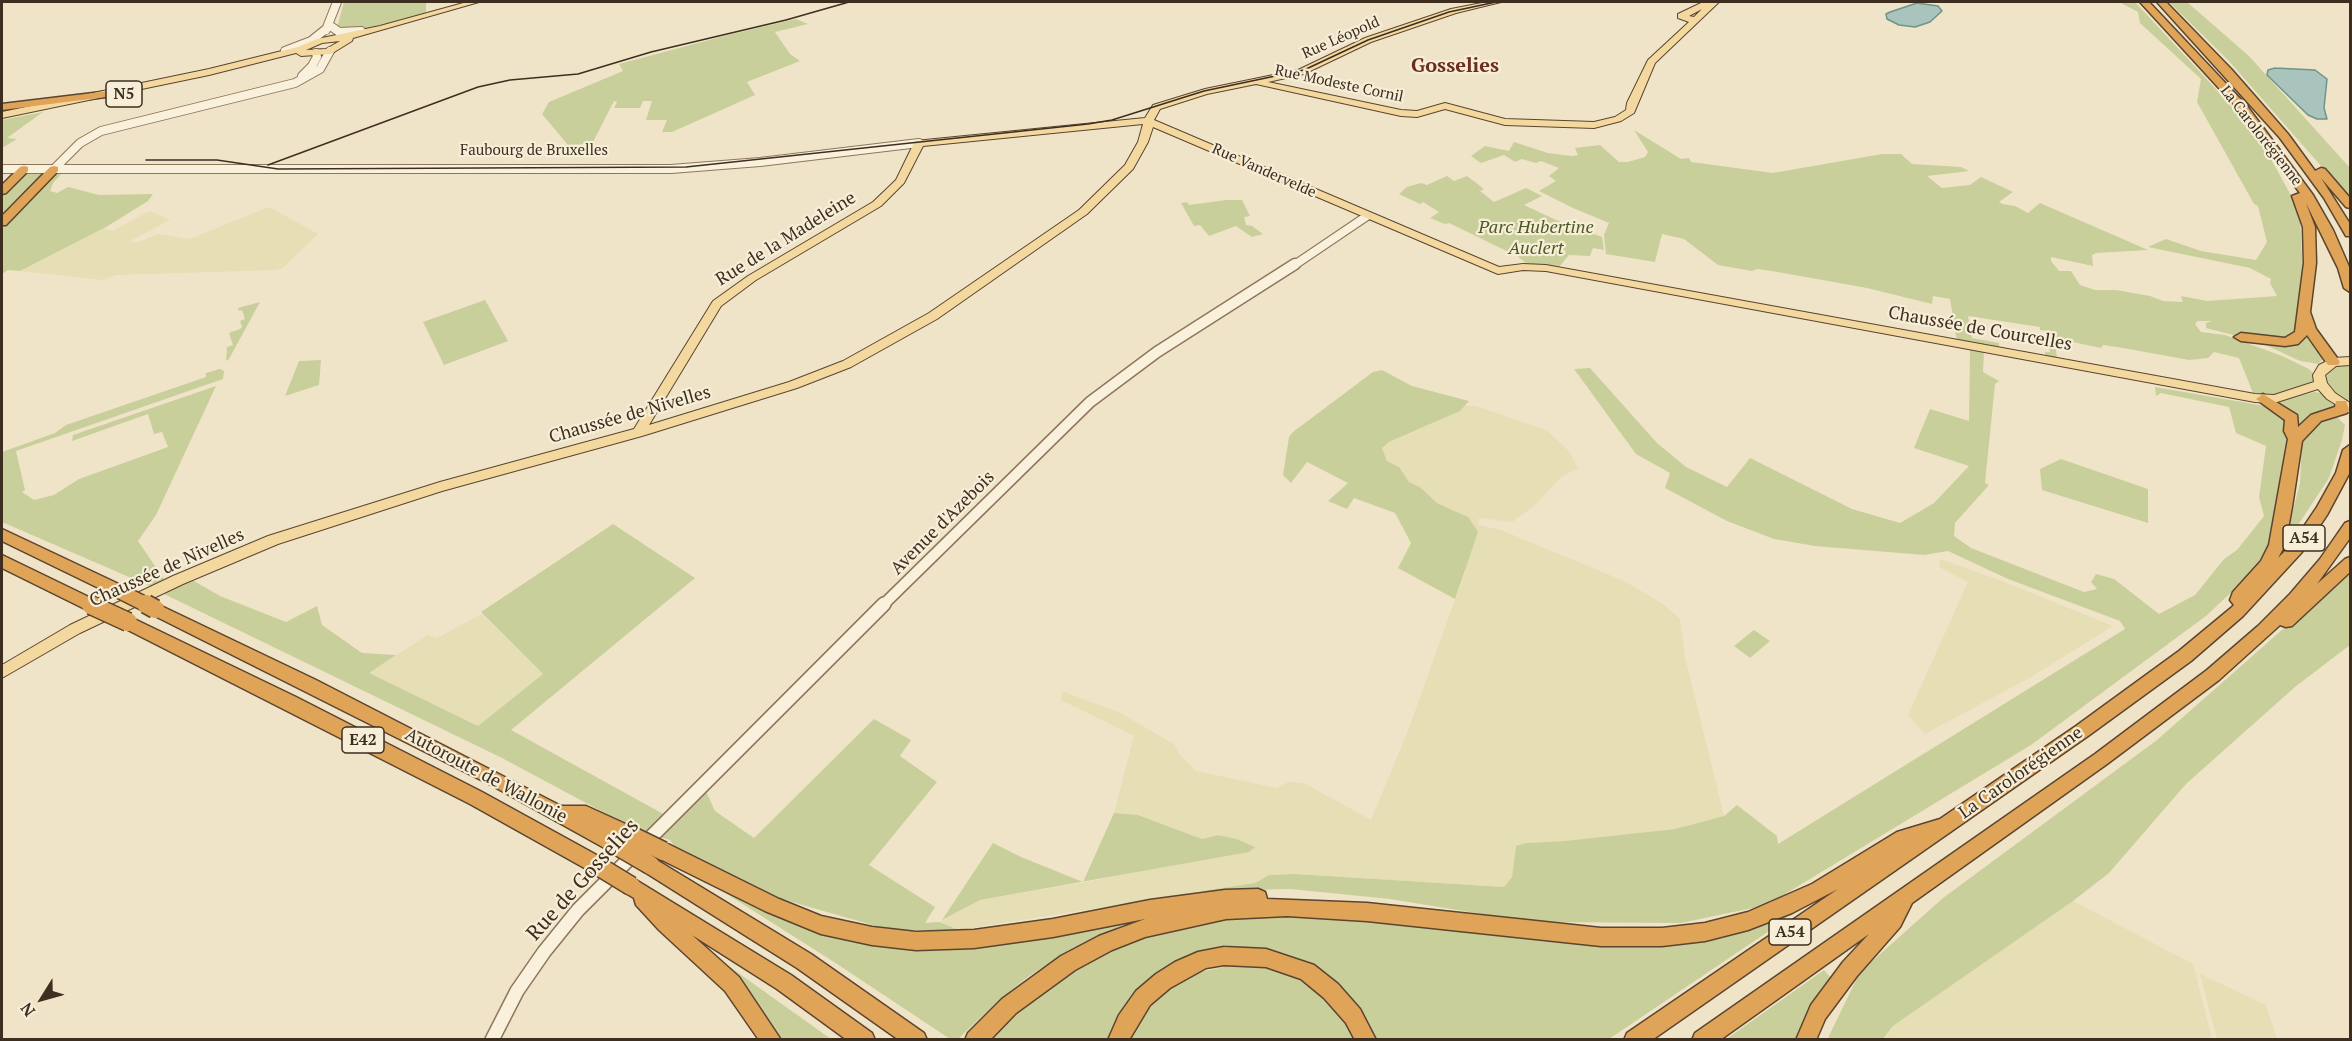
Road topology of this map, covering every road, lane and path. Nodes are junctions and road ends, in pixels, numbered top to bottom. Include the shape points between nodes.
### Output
1 (337, 2) edge
2 (475, 2) edge
3 (1451, 2) edge
4 (1497, 2) edge
5 (1710, 2) edge
6 (1715, 2) edge
7 (2145, 2) edge
8 (2161, 2) edge
9 (1467, 8) junction
10 (1692, 18) junction
11 (330, 25) junction
12 (382, 28) junction
13 (337, 40) junction
14 (315, 48) junction
15 (330, 51) junction
16 (275, 56) junction
17 (1255, 81) junction
18 (287, 85) junction
19 (110, 94) junction
20 (2259, 106) junction
21 (2, 107) edge
22 (1156, 108) joint
23 (2, 117) edge
24 (1148, 121) junction
25 (919, 143) junction
26 (2287, 166) junction
27 (2, 169) edge
28 (24, 169) junction
29 (54, 169) junction
30 (2, 191) edge
31 (2350, 205) edge
32 (1367, 216) junction
33 (2, 222) edge
34 (2350, 233) edge
35 (1651, 288) joint
36 (2350, 288) edge
37 (2305, 314) junction
38 (2241, 337) dead end
39 (2350, 361) edge
40 (2333, 362) junction
41 (2321, 384) junction
42 (2302, 391) junction
43 (2263, 399) junction
44 (2341, 403) edge
45 (645, 431) junction
46 (2295, 439) junction
47 (2350, 450) edge
48 (2350, 527) edge
49 (4, 535) edge
50 (2, 561) edge
51 (2350, 562) edge
52 (2236, 612) junction
53 (2264, 631) junction
54 (2, 672) edge
55 (673, 813) joint
56 (1946, 825) junction
57 (620, 838) junction
58 (632, 855) junction
59 (656, 858) junction
60 (631, 886) junction
61 (1908, 894) junction
62 (1287, 907) junction
63 (492, 1040) edge
64 (771, 1040) edge
65 (865, 1040) edge
66 (917, 1040) edge
67 (975, 1040) edge
68 (1118, 1040) edge
69 (1366, 1040) edge
70 (1634, 1040) edge
71 (1702, 1040) edge
72 (1806, 1040) edge

1 - 11 street
2 - 12 main road, N5
3 - 9 main road
4 - 9 main road, Rue Léopold
5 - 10 main road
6 - 10 main road
7 - 26 highway, La Carolorégienne via 2243,108
8 - 20 highway, La Carolorégienne
9 - 17 main road, Rue Léopold via 1360,43 1304,71
10 - 17 main road, Rue Modeste Cornil via 1651,62 1630,111 1594,125 1496,121 1445,106 1417,114 1391,112
11 - 12 street via 336,31 348,33
11 - 13 street
11 - 14 street
11 - 16 street via 311,41
12 - 13 main road, N5
13 - 14 main road, N5
13 - 15 main road, N5
14 - 15 main road, N5
14 - 16 main road, N5
14 - 18 street via 317,57 309,71
14 - 23 main road, N5 via 141,90
15 - 18 street via 320,69
16 - 19 main road, N5
17 - 22 main road, Rue Léopold
18 - 29 street via 112,127 80,143
19 - 21 highway
19 - 23 main road, N5
20 - 31 highway via 2273,116
20 - 34 highway, La Carolorégienne via 2307,165
22 - 24 main road, Chaussée de Nivelles
24 - 25 main road, Faubourg de Bruxelles
24 - 32 main road, Rue Vandervelde
24 - 45 main road, Chaussée de Nivelles via 1143,142 1129,167 1083,212 933,316 847,364
25 - 29 street, Faubourg de Bruxelles via 729,166 664,169
25 - 45 main road, Rue de la Madeleine via 900,181 878,204 752,278 717,304
26 - 36 highway, La Carolorégienne via 2327,230
26 - 37 highway via 2286,173 2309,227
27 - 28 street, Faubourg de Bruxelles
28 - 29 street, Faubourg de Bruxelles
28 - 30 highway
29 - 33 highway
32 - 35 main road, Rue Vandervelde via 1498,271 1535,266
32 - 55 street, Avenue d'Azebois via 1157,351 1090,402
35 - 43 main road, Chaussée de Courcelles
37 - 38 highway via 2301,333 2293,341
37 - 40 highway via 2310,330
39 - 40 main road
40 - 41 main road via 2319,375
41 - 42 main road, Chaussée de Courcelles
41 - 44 main road
42 - 43 main road, Chaussée de Courcelles
42 - 44 main road, Chaussée de Courcelles
43 - 46 highway via 2292,418
44 - 46 highway via 2342,410 2316,418
45 - 54 main road, Chaussée de Nivelles via 440,487 273,540 75,629
46 - 52 highway via 2277,545 2267,565 2239,596
47 - 52 highway, La Carolorégienne / A54 via 2343,473 2297,548
48 - 53 highway, La Carolorégienne / A54 via 2325,563
49 - 57 highway, Autoroute de Wallonie / E42, bridge via 310,684 559,813
50 - 60 highway, Autoroute de Wallonie / E42, bridge via 331,723 476,798
51 - 53 highway via 2287,621
52 - 56 highway, La Carolorégienne / A54 via 2185,656
53 - 61 highway, La Carolorégienne / A54 via 2152,722
55 - 58 street, Rue de Gosselies
56 - 62 highway via 1903,838 1785,907 1748,921 1662,937 1601,937
56 - 70 highway, La Carolorégienne / A54
57 - 58 highway, Autoroute de Wallonie / E42, bridge
57 - 59 highway, bridge
58 - 59 highway, Autoroute de Wallonie / E42, bridge
58 - 63 street, Rue de Gosselies via 578,910 544,952
59 - 62 highway via 821,925 916,941 974,939 1225,899 1264,898
59 - 66 highway, Autoroute de Wallonie / E42
60 - 64 highway via 732,984
60 - 65 highway, Autoroute de Wallonie / E42 via 784,982
61 - 71 highway, La Carolorégienne / A54
61 - 72 highway via 1893,921 1818,1012
62 - 67 highway via 1226,910 1187,917 1106,943 1038,983
68 - 69 highway via 1143,998 1163,981 1205,959 1224,956 1266,958 1307,972 1353,1016

